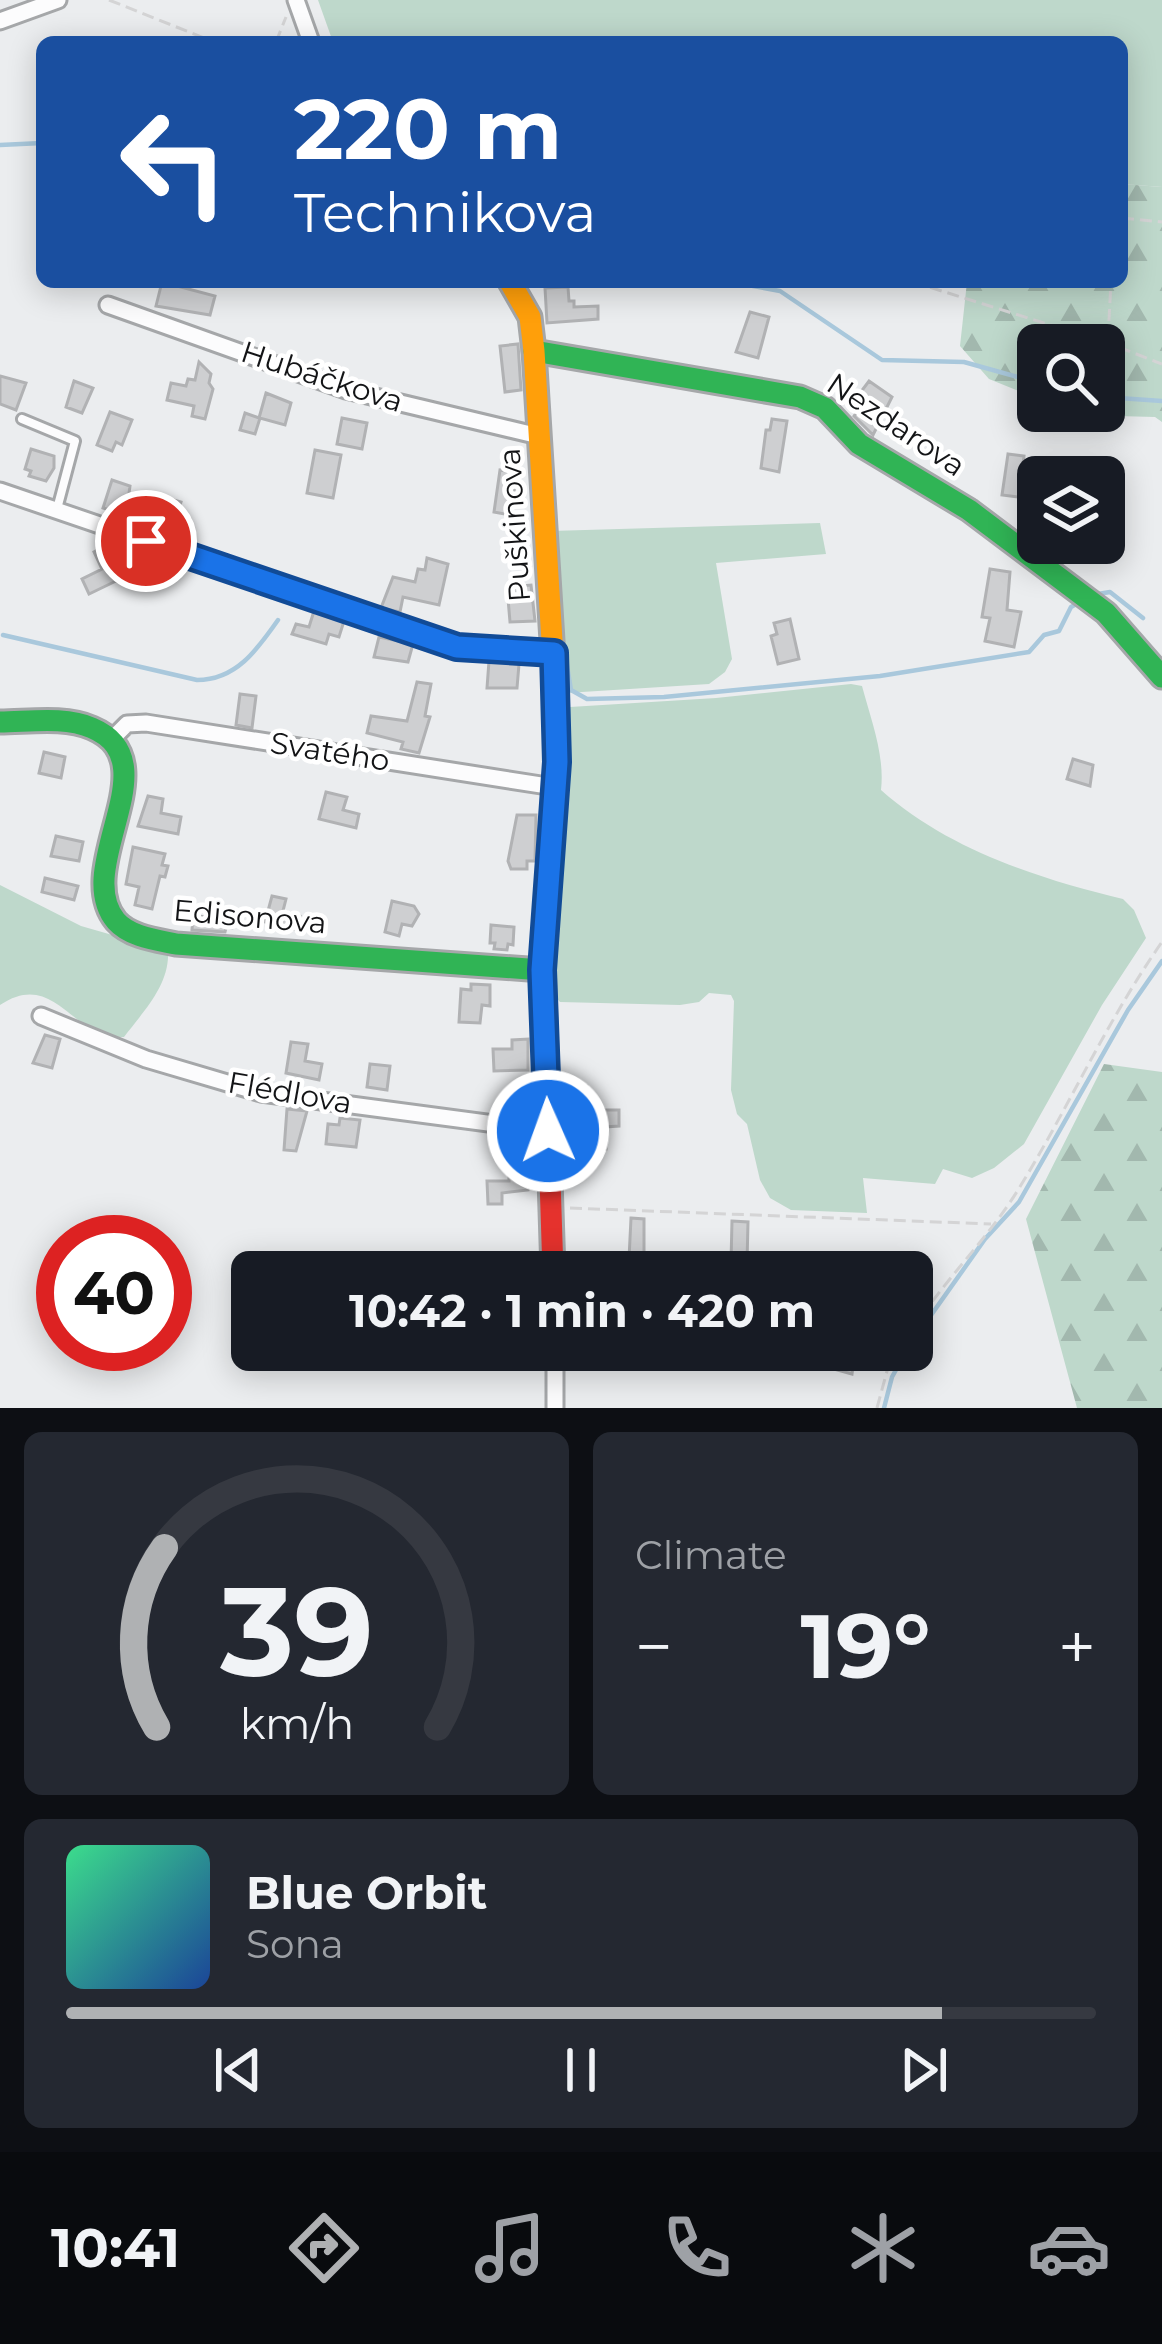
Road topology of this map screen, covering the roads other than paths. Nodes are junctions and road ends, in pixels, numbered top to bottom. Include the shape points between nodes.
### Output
1 (58, 0) edge
2 (296, 0) edge
3 (0, 20) edge
4 (309, 36) edge
5 (513, 288) edge
6 (108, 305) dead end
7 (534, 351) junction
8 (22, 419) dead end
9 (539, 436) junction
10 (0, 490) edge
11 (56, 510) junction
12 (554, 653) junction
13 (1162, 677) edge
14 (0, 722) edge
15 (111, 740) junction
16 (554, 788) junction
17 (542, 970) junction
18 (41, 1016) dead end
19 (548, 1131) junction
20 (552, 1251) edge
21 (555, 1371) edge
22 (555, 1408) edge

1 - 3 street
2 - 4 street
5 - 7 street, Puškinova via 530,317
6 - 9 street, Hubáčkova via 346,390
7 - 9 street, Puškinova
7 - 13 street, Nezdarova via 825,408 859,444 969,510 1106,613
8 - 11 lane via 75,441
9 - 12 street, Puškinova
10 - 11 street
11 - 12 street via 457,647
12 - 16 street, Puškinova
14 - 15 street via 92,728
15 - 16 street, Svatého via 127,724 146,723
15 - 17 street, Edisonova via 125,773 104,897 115,920 141,936
16 - 17 street, Puškinova
17 - 19 street, Puškinova
18 - 19 street, Flédlova via 261,1093
19 - 20 street, Puškinova
21 - 22 street

